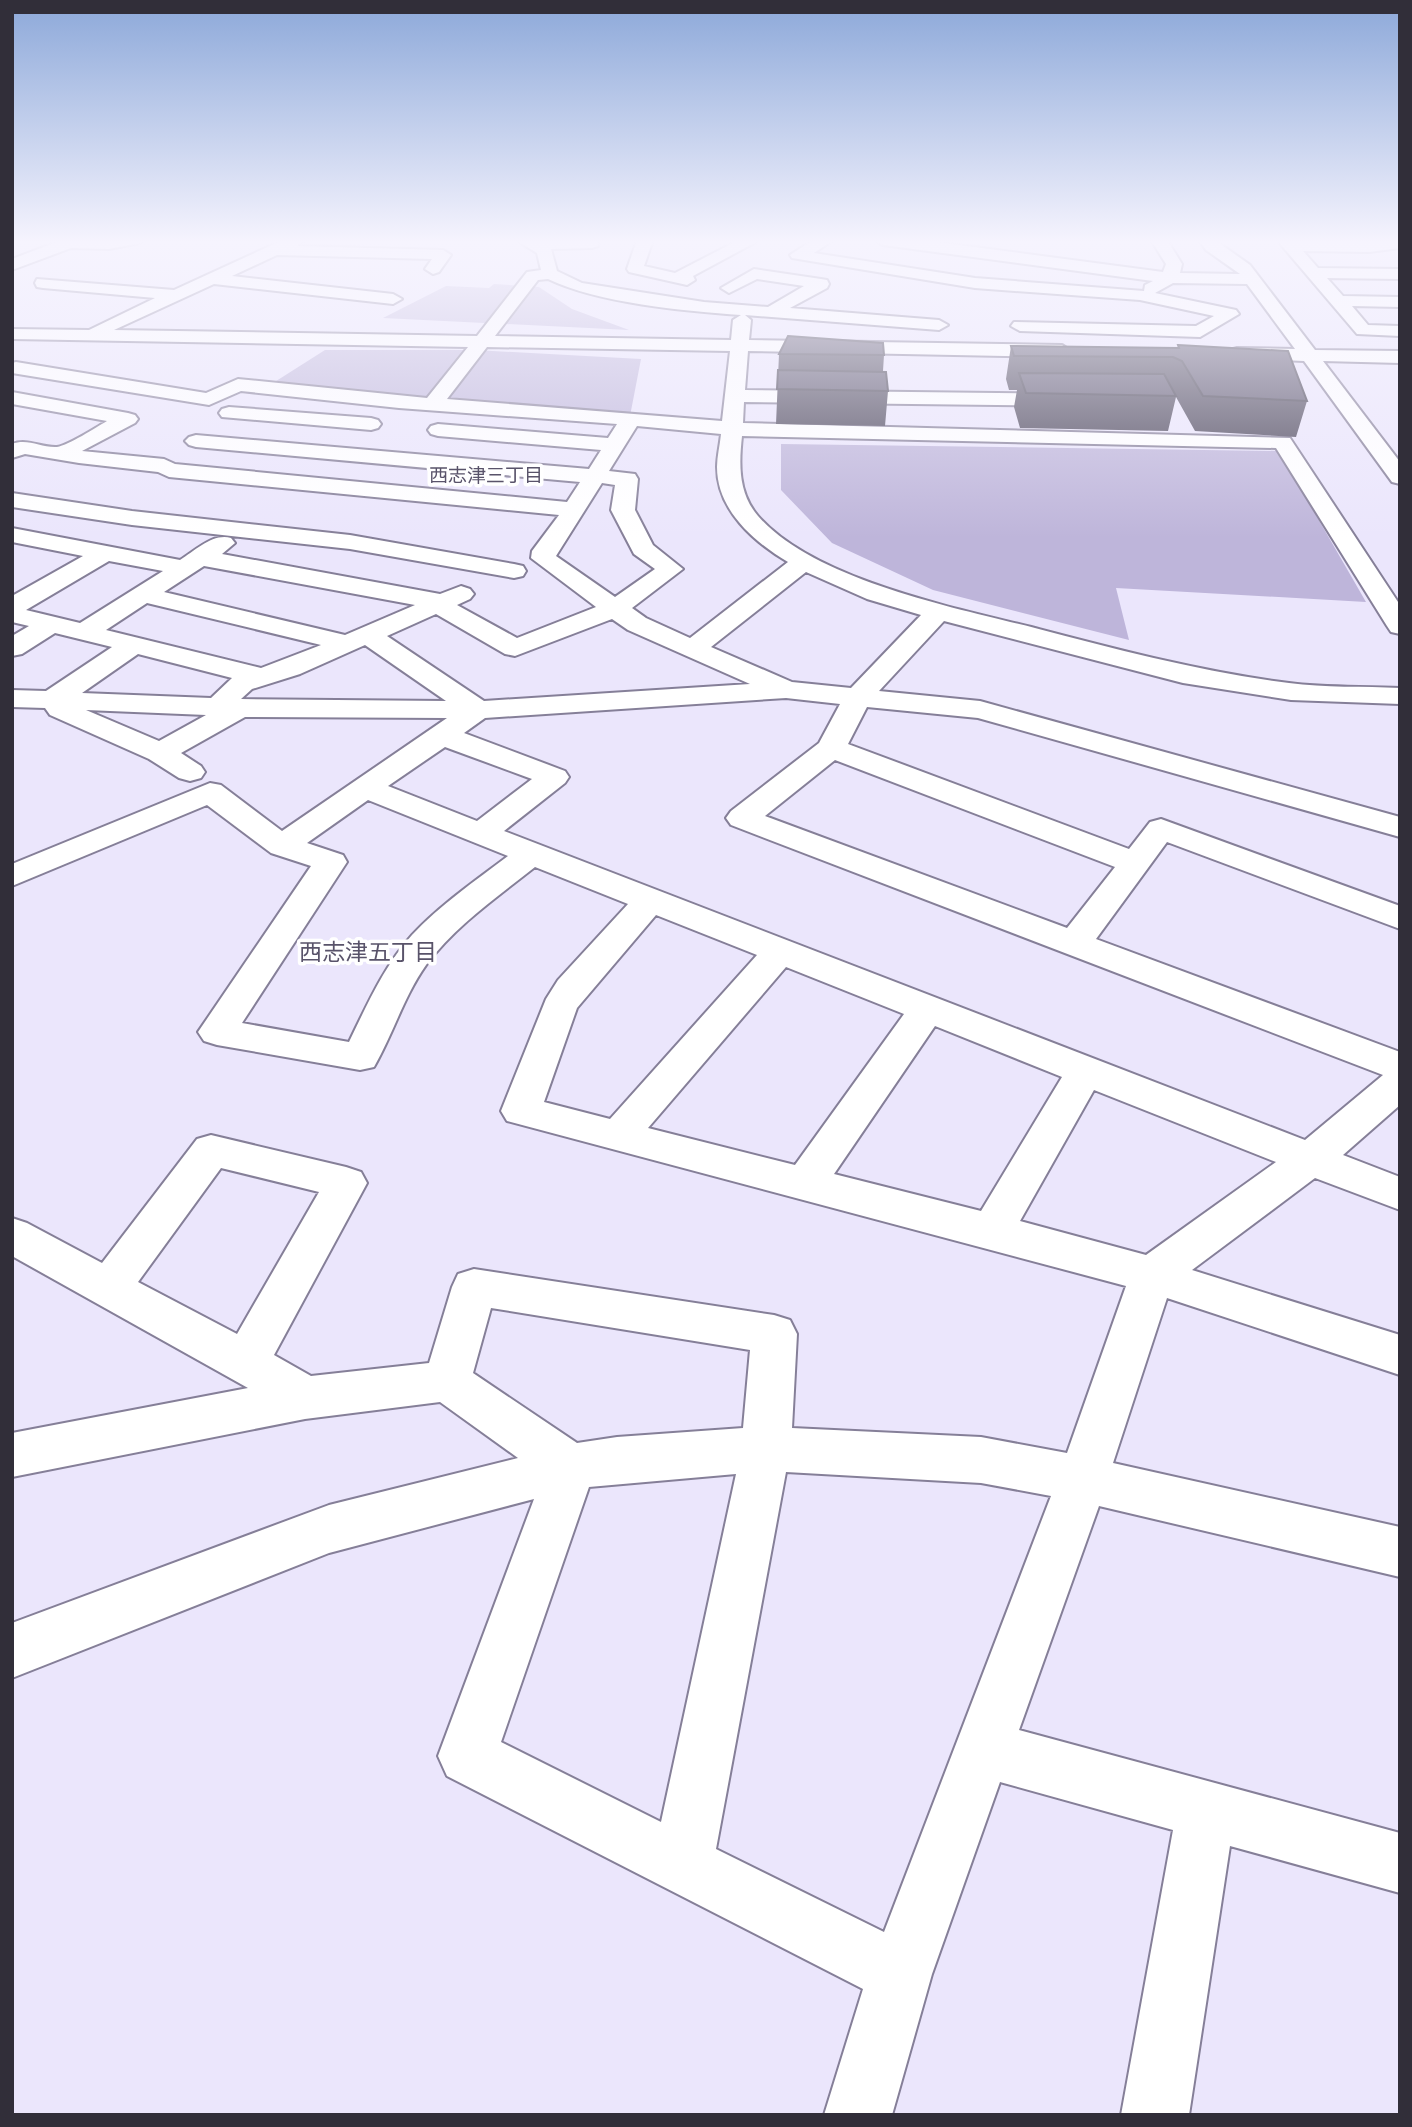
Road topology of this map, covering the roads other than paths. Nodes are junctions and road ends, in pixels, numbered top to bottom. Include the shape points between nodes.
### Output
1 (78, 339) edge
2 (336, 339) edge
3 (485, 339) edge
4 (740, 339) edge
5 (1297, 339) edge
6 (483, 342) junction
7 (739, 351) junction
8 (1081, 352) edge
9 (1216, 354) edge
10 (1308, 355) junction
11 (1400, 357) edge
12 (14, 369) edge
13 (994, 369) dead end
14 (261, 387) junction
15 (735, 396) junction
16 (1096, 400) edge
17 (18, 403) edge
18 (428, 403) junction
19 (229, 413) junction
20 (631, 419) junction
21 (1175, 420) edge
22 (396, 429) junction
23 (732, 430) junction
24 (1186, 440) junction
25 (196, 441) junction
26 (614, 445) junction
27 (12, 452) edge
28 (61, 453) junction
29 (370, 456) junction
30 (164, 466) junction
31 (594, 476) junction
32 (1400, 477) edge
33 (338, 487) junction
34 (12, 500) edge
35 (573, 510) junction
36 (240, 530) junction
37 (18, 540) edge
38 (480, 542) dead end
39 (104, 553) junction
40 (543, 555) junction
41 (516, 559) junction
42 (804, 561) junction
43 (194, 563) junction
44 (144, 595) junction
45 (440, 603) junction
46 (12, 607) edge
47 (614, 609) junction
48 (937, 613) junction
49 (12, 614) edge
50 (51, 624) junction
51 (1400, 626) edge
52 (83, 633) junction
53 (357, 639) junction
54 (133, 645) junction
55 (12, 648) edge
56 (692, 649) junction
57 (290, 668) junction
58 (262, 677) junction
59 (786, 690) junction
60 (1400, 696) edge
61 (858, 697) junction
62 (12, 698) edge
63 (55, 698) junction
64 (228, 708) junction
65 (349, 710) junction
66 (478, 710) junction
67 (441, 734) junction
68 (831, 748) junction
69 (160, 753) junction
70 (190, 772) dead end
71 (364, 788) junction
72 (1400, 827) edge
73 (481, 833) junction
74 (282, 846) junction
75 (532, 853) junction
76 (1135, 863) junction
77 (12, 876) edge
78 (650, 901) junction
79 (1400, 918) edge
80 (1073, 945) junction
81 (780, 952) junction
82 (927, 1010) junction
83 (1400, 1067) edge
84 (1085, 1071) junction
85 (1400, 1083) edge
86 (618, 1136) junction
87 (1309, 1160) junction
88 (805, 1183) junction
89 (1400, 1194) edge
90 (992, 1231) junction
91 (12, 1235) edge
92 (1152, 1275) junction
93 (108, 1289) junction
94 (1400, 1355) edge
95 (246, 1362) junction
96 (447, 1381) junction
97 (305, 1398) junction
98 (765, 1449) junction
99 (12, 1455) edge
100 (571, 1467) junction
101 (1083, 1479) junction
102 (1400, 1552) edge
103 (12, 1651) edge
104 (984, 1749) junction
105 (1206, 1811) junction
106 (683, 1863) junction
107 (1400, 1863) edge
108 (900, 1974) junction
109 (858, 2115) edge
110 (1155, 2115) edge

1 - 12 street
2 - 6 street
3 - 6 street
4 - 7 street
5 - 10 street
6 - 7 street
6 - 18 street
7 - 8 street
7 - 13 street via 856,366
7 - 15 street
9 - 10 street
10 - 11 street
10 - 32 street
12 - 14 street via 209,399 238,385
14 - 18 street
14 - 19 street
15 - 16 street
15 - 23 street
17 - 28 street via 128,419
18 - 20 street
18 - 22 street
19 - 22 street
19 - 25 street
20 - 23 street
20 - 26 street
21 - 24 street
22 - 26 street
22 - 29 street
23 - 24 street
23 - 42 street via 728,468 739,507
24 - 51 street via 1283,442
25 - 29 street
25 - 30 street
26 - 31 street
27 - 28 street via 23,447
28 - 30 street
29 - 31 street
29 - 33 street
30 - 33 street
31 - 35 street
31 - 47 street via 627,479 623,510 643,549 671,569
33 - 35 street
33 - 38 street via 302,520
34 - 36 street
35 - 40 street
36 - 41 street
36 - 43 street
37 - 39 street
39 - 43 street
39 - 46 street
40 - 41 street
40 - 47 street
41 - 45 street
42 - 48 street via 859,587
42 - 56 street
43 - 44 street
43 - 45 street
44 - 52 street
44 - 53 street
45 - 47 street via 515,648
45 - 53 street
47 - 56 street
48 - 60 street via 1238,685
48 - 61 street
49 - 50 street
50 - 52 street
50 - 55 street
52 - 54 street
53 - 57 street
53 - 66 street
54 - 58 street
54 - 63 street
56 - 59 street
57 - 58 street
57 - 65 street
58 - 64 street via 242,683
59 - 61 street
59 - 66 street
61 - 68 street
61 - 72 street via 981,710
62 - 63 street
63 - 64 street
63 - 69 street via 60,709
64 - 65 street
64 - 69 street
65 - 66 street
66 - 67 street
67 - 71 street
67 - 73 street via 554,777
68 - 76 street
68 - 80 street via 743,818
69 - 70 street
71 - 73 street
71 - 74 street
73 - 75 street
74 - 75 street via 331,862 217,1032 360,1057 422,946
74 - 77 street via 210,792
75 - 78 street
76 - 79 street via 1161,829
76 - 80 street
78 - 81 street
78 - 86 street via 559,1008 521,1111
80 - 83 street
81 - 82 street
81 - 86 street
82 - 84 street
82 - 88 street
84 - 87 street
84 - 90 street
85 - 87 street
86 - 88 street
87 - 89 street
87 - 92 street
88 - 90 street
90 - 92 street
91 - 93 street
92 - 94 street
92 - 101 street
93 - 95 street
93 - 95 street via 211,1150 346,1183
95 - 97 street
96 - 97 street
96 - 98 street via 474,1287 775,1334
96 - 100 street
97 - 99 street
98 - 100 street
98 - 101 street via 981,1460
98 - 106 street
100 - 103 street via 329,1529
100 - 106 street via 467,1756
101 - 102 street
101 - 104 street
104 - 105 street
104 - 108 street
105 - 107 street
105 - 110 street
106 - 108 street
108 - 109 street

